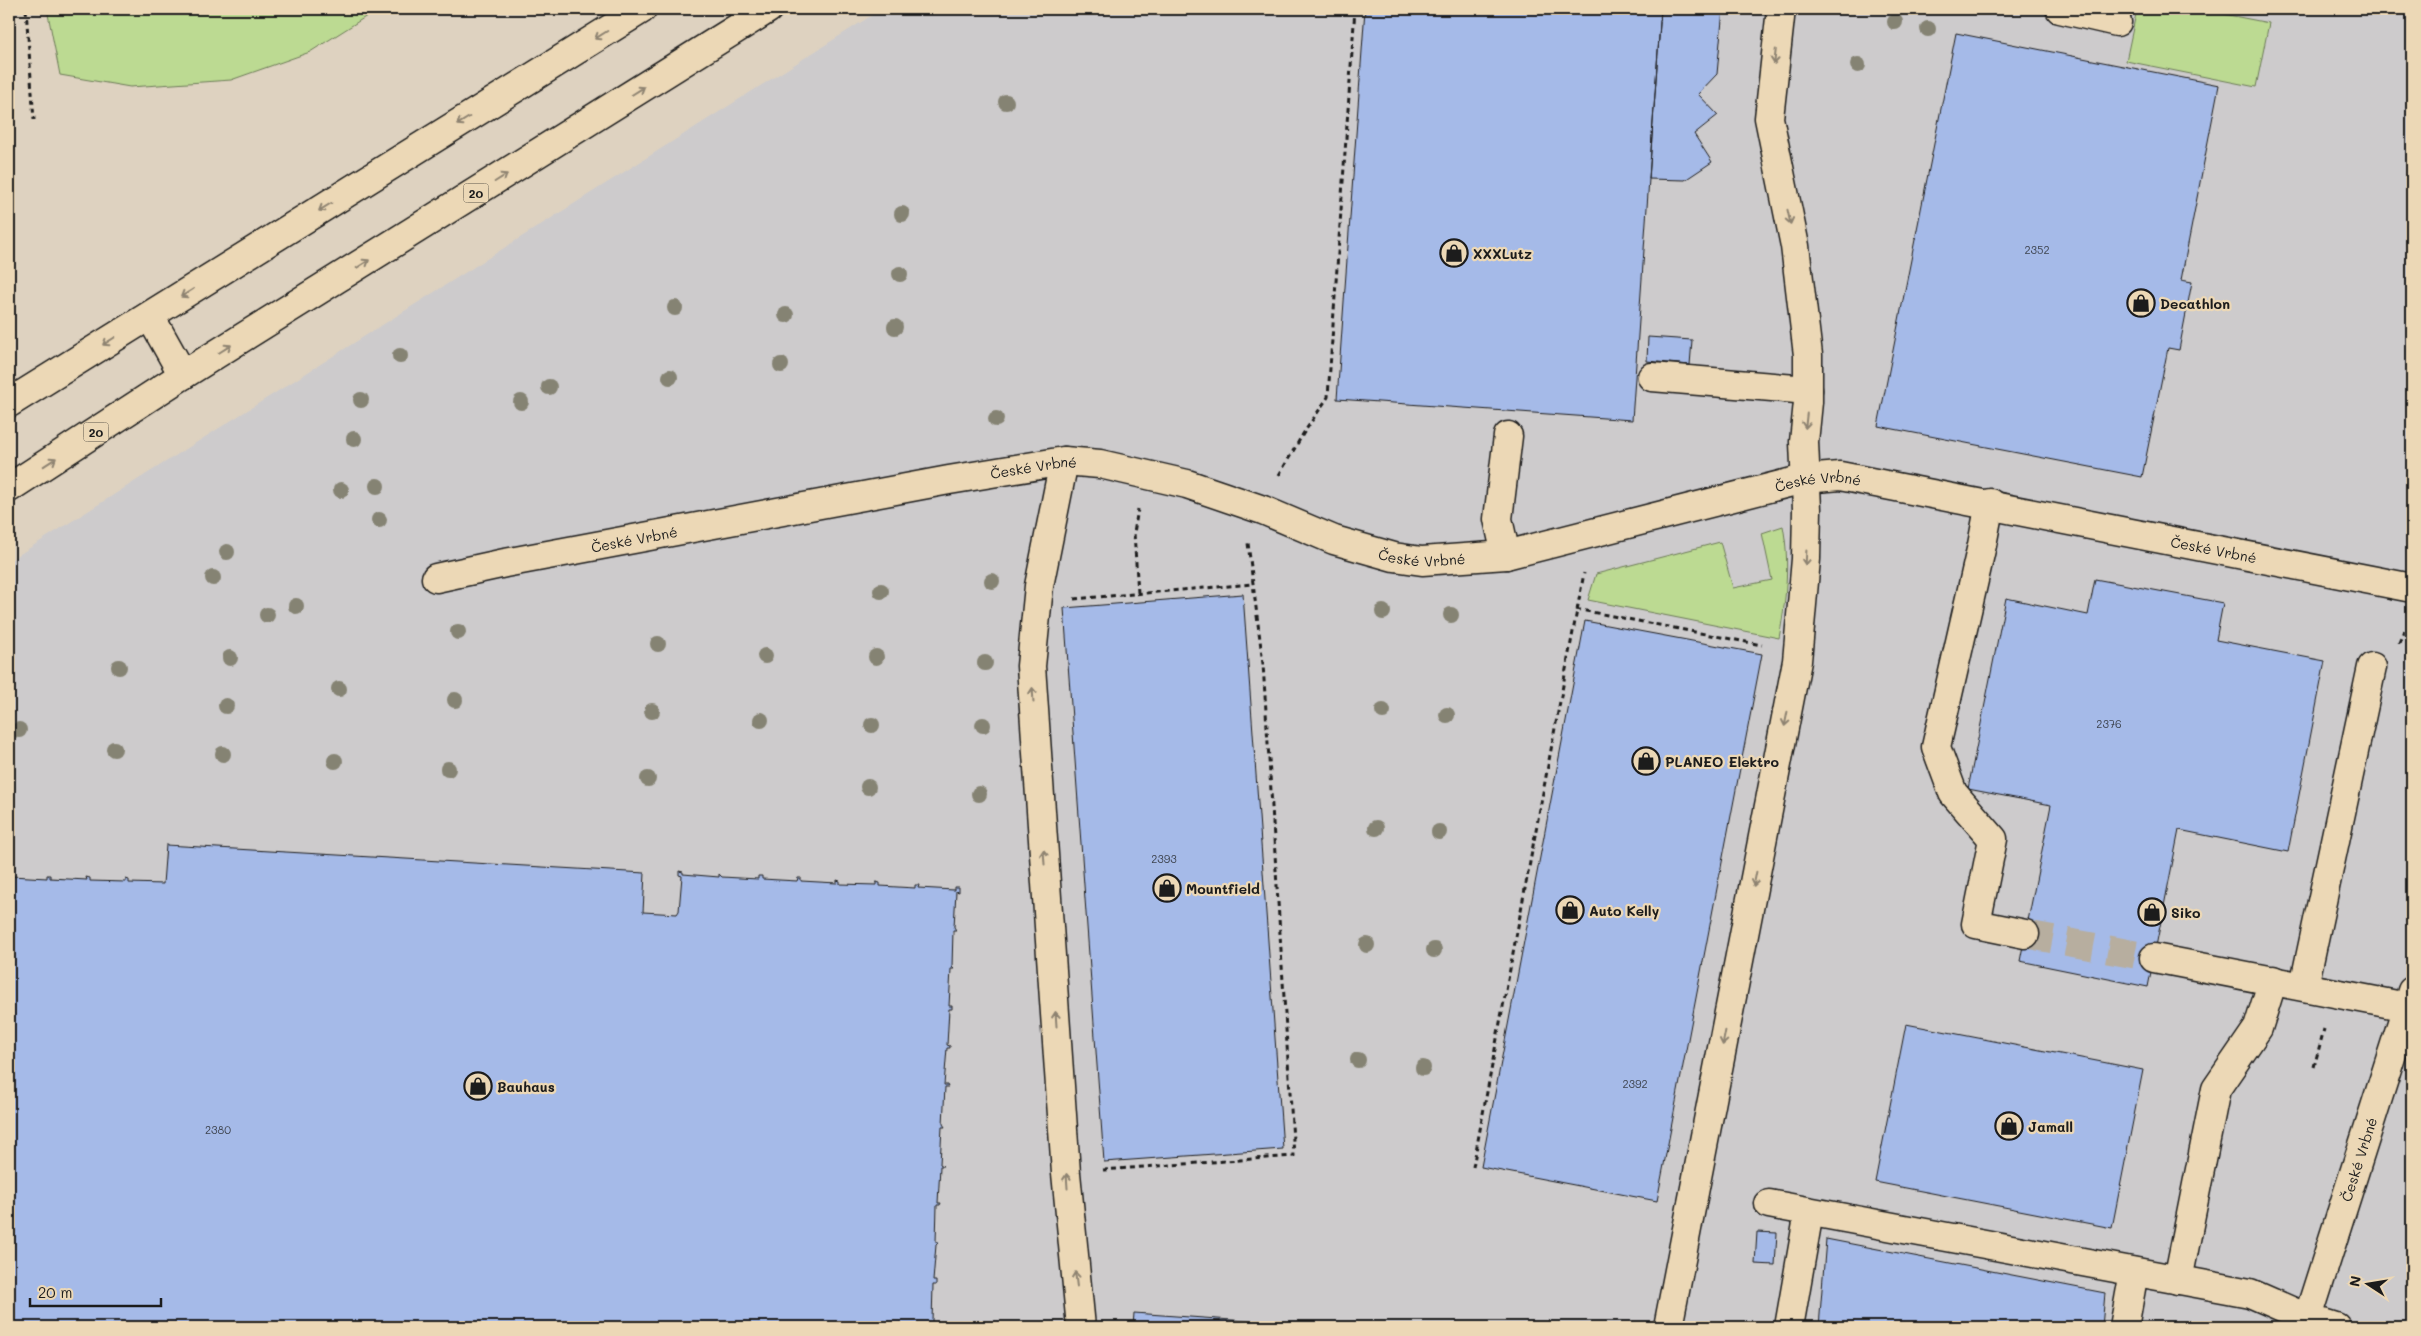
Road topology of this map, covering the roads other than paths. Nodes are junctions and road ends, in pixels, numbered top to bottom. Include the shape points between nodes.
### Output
1 (642, 9) edge
2 (768, 9) edge
3 (1781, 9) edge
4 (2060, 9) edge
5 (2116, 22) dead end
6 (150, 316) junction
7 (183, 375) junction
8 (1652, 377) dead end
9 (1808, 390) junction
10 (9, 404) edge
11 (1508, 436) dead end
12 (1064, 461) junction
13 (1804, 479) junction
14 (9, 488) edge
15 (1990, 504) junction
16 (1506, 555) junction
17 (436, 578) dead end
18 (2412, 588) edge
19 (2372, 667) dead end
20 (2025, 934) tunnel mouth
21 (2154, 958) tunnel mouth
22 (2273, 980) junction
23 (2304, 986) junction
24 (2410, 999) edge
25 (1769, 1204) dead end
26 (1809, 1212) junction
27 (2134, 1272) junction
28 (2178, 1280) junction
29 (2306, 1323) edge
30 (1081, 1327) edge
31 (1668, 1327) edge
32 (1789, 1327) edge
33 (2124, 1327) edge
34 (2336, 1327) edge

1 -> 6 street
7 -> 2 street, 20
3 -> 9 street via 1769,118 1795,246 1808,355
4 - 5 street
6 - 7 street
6 -> 10 street
14 -> 7 street, 20
8 - 9 street
9 -> 13 street
11 - 16 street via 1498,519
12 - 16 street, České Vrbné via 1100,464 1186,484 1263,510 1334,540 1394,557 1422,561
12 - 17 street, České Vrbné via 505,562
30 -> 12 street via 1066,1173 1031,666 1039,586
13 - 15 street, České Vrbné via 1840,476
13 - 16 street, České Vrbné
13 -> 31 street via 1806,560 1798,650
15 - 18 street, České Vrbné
15 - 20 street via 1936,747 1953,793 1993,839 1976,924
19 - 23 street
21 - 22 street
22 - 23 street
22 - 28 street via 2258,1028 2216,1089
23 - 24 street
24 - 29 street, České Vrbné
25 - 26 street
26 - 27 street
26 - 32 street
27 - 28 street
27 - 33 street
28 - 29 street via 2250,1293
29 - 34 street

